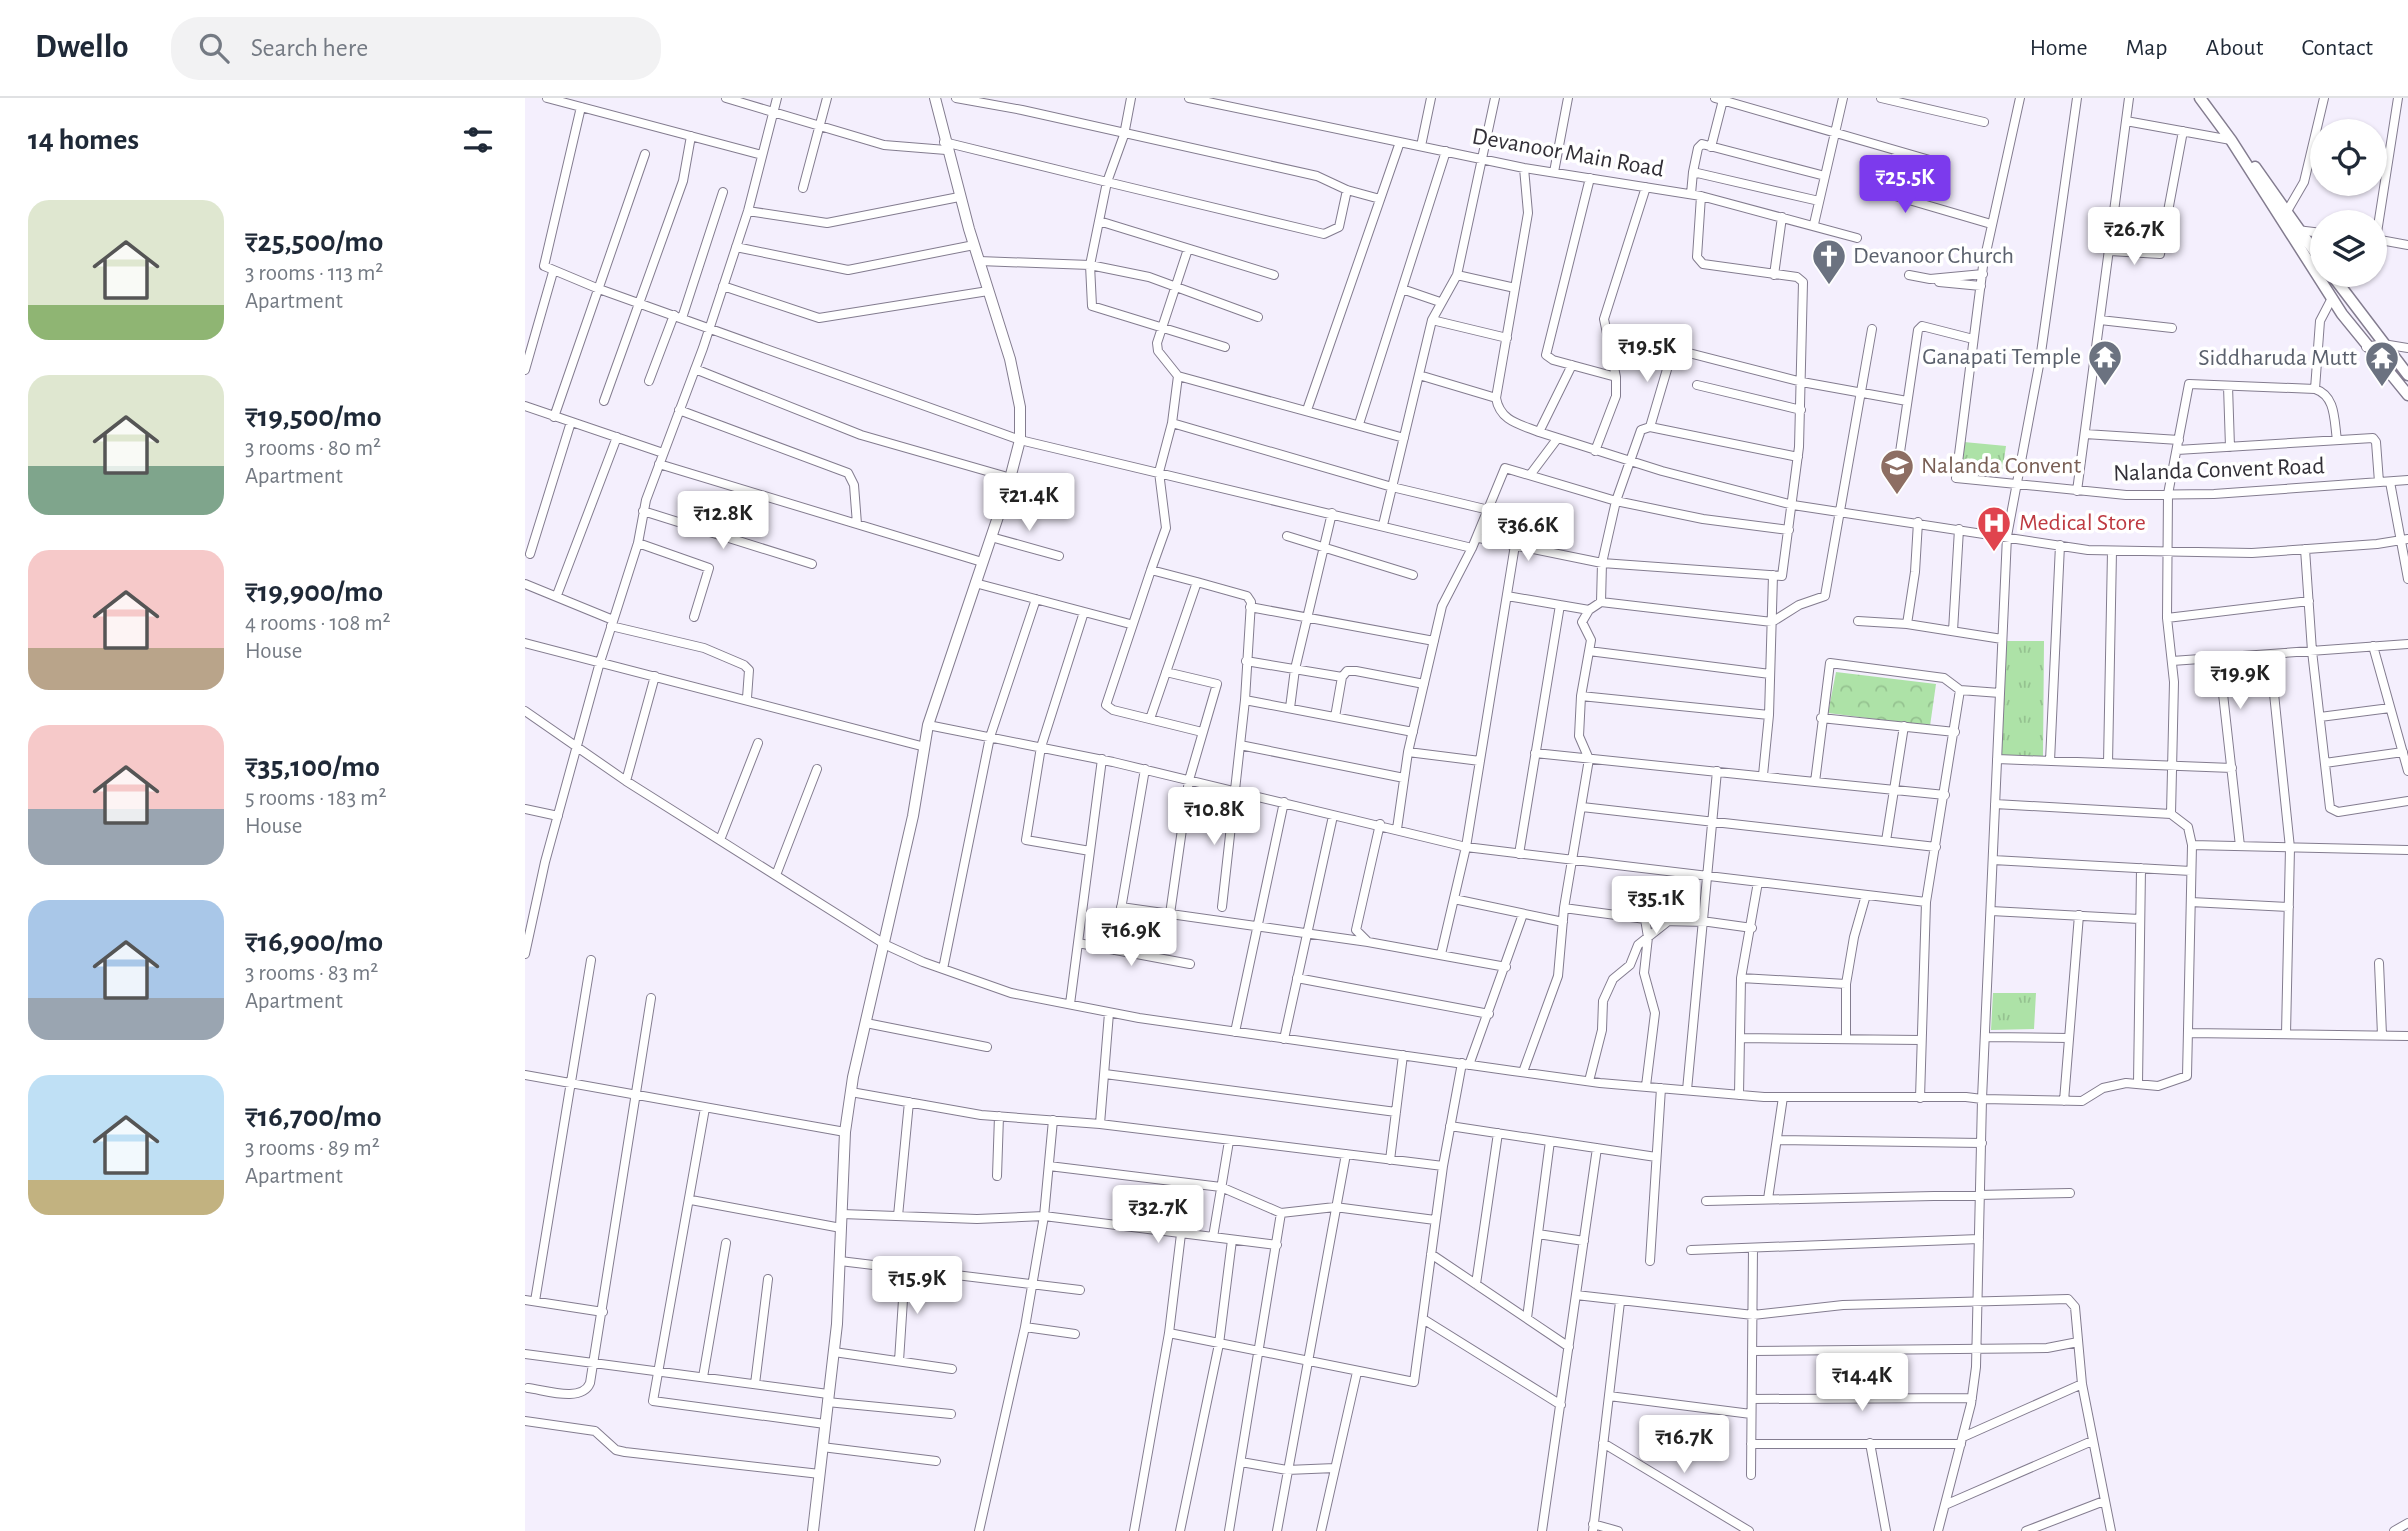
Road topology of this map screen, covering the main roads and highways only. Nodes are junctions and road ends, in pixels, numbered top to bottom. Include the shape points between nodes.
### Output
1 (2200, 98) edge
2 (2209, 98) edge
3 (2293, 230) junction
4 (2310, 249) edge
5 (2341, 287) edge
6 (2408, 375) edge
7 (2408, 395) edge

1 - 3 main road
2 - 3 main road via 2286,212
3 - 4 main road
3 - 7 main road via 2332,298
5 - 6 main road

